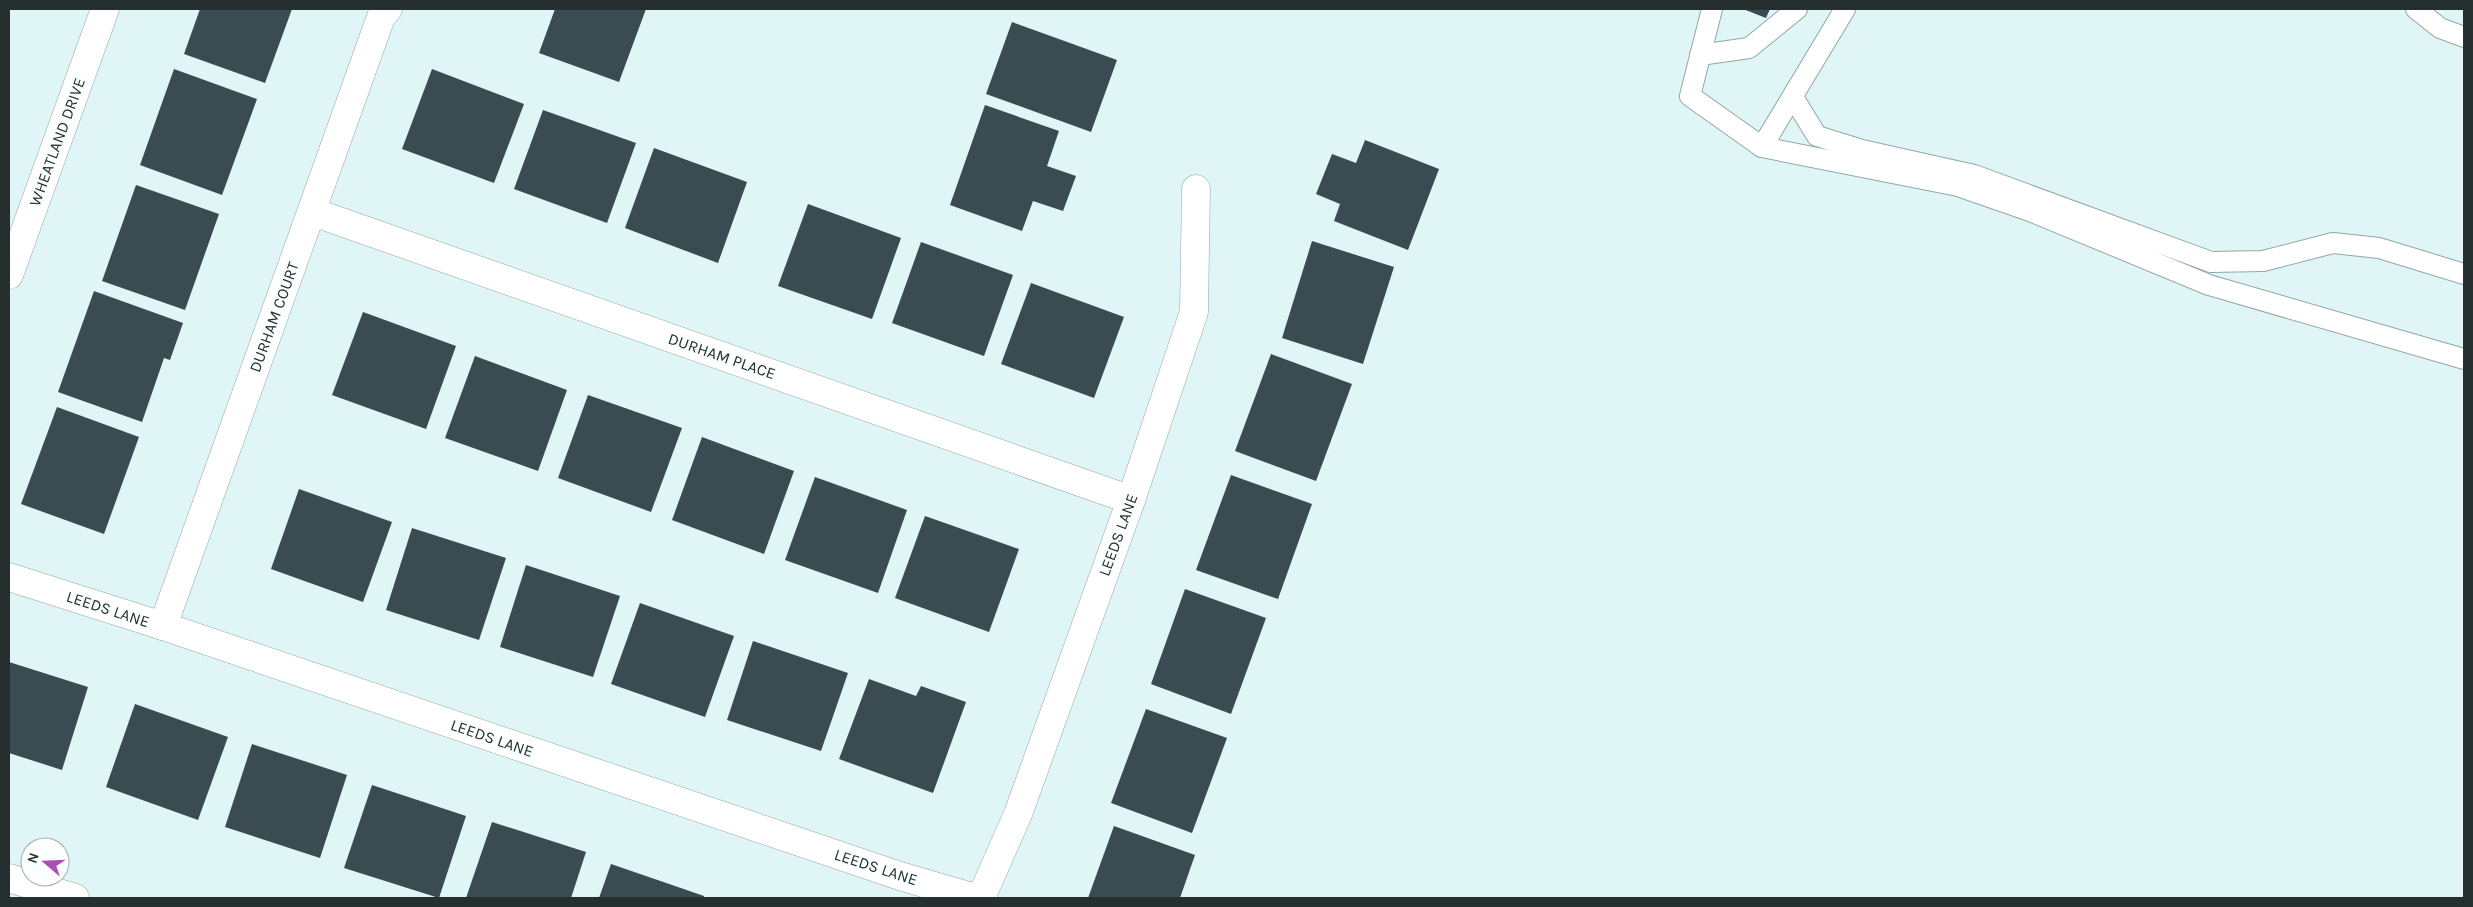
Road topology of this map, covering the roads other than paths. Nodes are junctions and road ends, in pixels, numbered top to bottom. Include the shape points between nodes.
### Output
1 (104, 9) edge
2 (388, 9) edge
3 (1712, 9) edge
4 (1798, 9) edge
5 (1845, 9) edge
6 (2416, 9) edge
7 (2464, 37) edge
8 (1700, 55) junction
9 (1793, 98) junction
10 (1762, 147) junction
11 (1196, 188) dead end
12 (312, 212) junction
13 (2464, 274) edge
14 (9, 276) edge
15 (2464, 359) edge
16 (1131, 500) junction
17 (9, 577) edge
18 (163, 626) junction
19 (9, 878) edge
20 (76, 898) edge
21 (975, 898) edge
22 (981, 898) edge

1 - 14 street, WHEATLAND DRIVE
2 - 12 street, DURHAM COURT via 381,17
3 - 8 lane
4 - 8 lane via 1750,48
5 - 9 lane
6 - 7 lane via 2440,28
8 - 10 lane via 1690,96
9 - 10 lane
9 - 13 lane via 1817,136 1862,150 1974,175 2211,262 2263,261 2333,243 2379,248
10 - 15 lane via 1958,186 2030,211 2209,285
11 - 16 street, LEEDS LANE via 1194,312
12 - 16 street, DURHAM PLACE
12 - 18 street, DURHAM COURT
16 - 22 street, LEEDS LANE via 1018,814
17 - 18 street, LEEDS LANE
18 - 21 street, LEEDS LANE via 900,876
19 - 20 street

